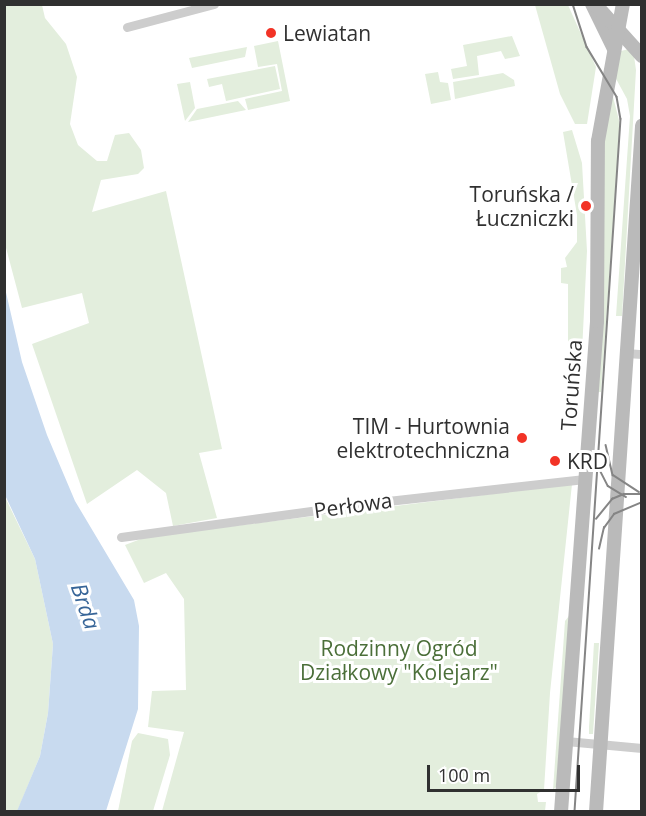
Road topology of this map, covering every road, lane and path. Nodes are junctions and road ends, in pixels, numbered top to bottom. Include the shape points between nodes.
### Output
1 (214, 4) edge
2 (594, 4) edge
3 (623, 4) edge
4 (127, 27) dead end
5 (618, 30) junction
6 (614, 49) junction
7 (642, 56) edge
8 (642, 126) edge
9 (626, 353) junction
10 (642, 354) edge
11 (585, 479) junction
12 (121, 537) dead end
13 (566, 741) junction
14 (601, 743) junction
15 (642, 748) edge
16 (561, 812) edge
17 (596, 812) edge

1 - 4 street
2 - 5 main road
2 - 6 main road
3 - 5 main road, Toruńska
5 - 6 main road, Toruńska
5 - 7 main road
6 - 11 main road, Toruńska via 598,141 597,321
8 - 9 main road
9 - 10 street
9 - 14 main road
11 - 12 street, Perłowa
11 - 13 main road, Toruńska
13 - 14 street
13 - 16 main road, Toruńska
14 - 15 street
14 - 17 main road

